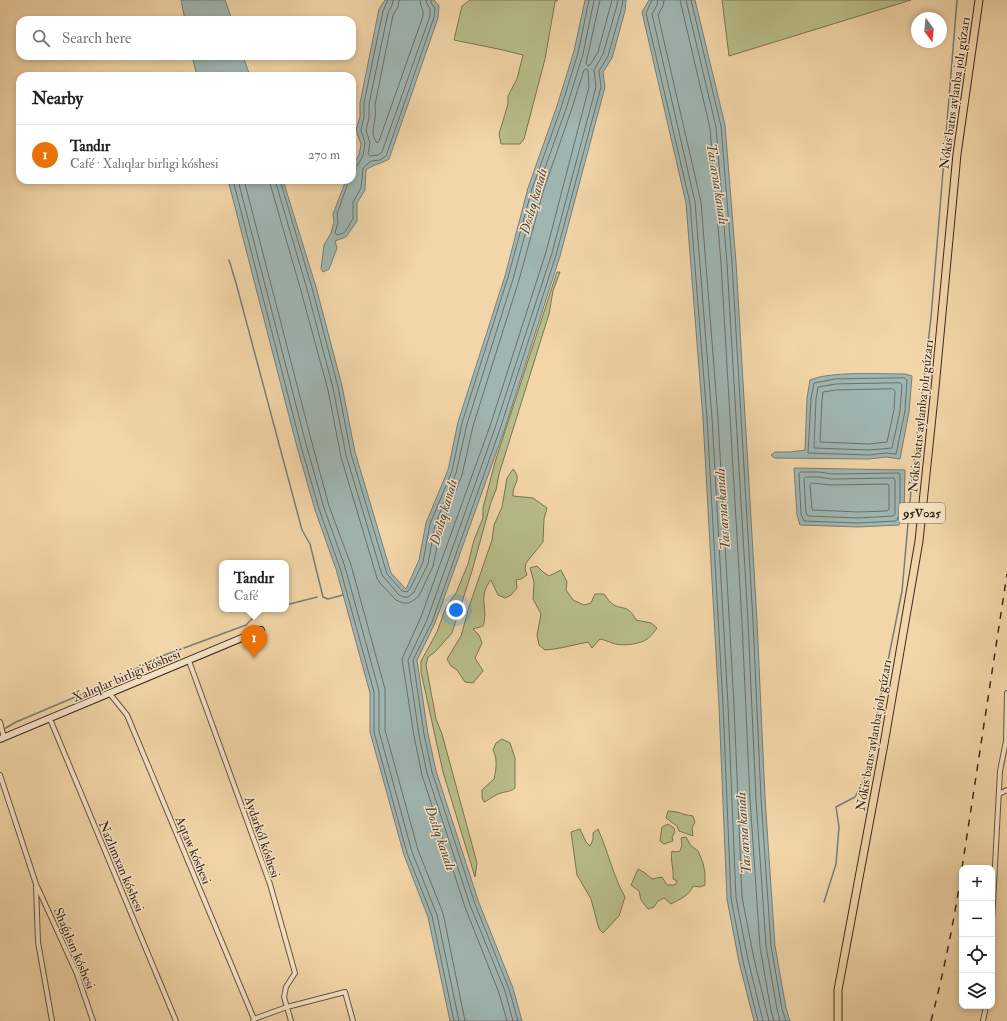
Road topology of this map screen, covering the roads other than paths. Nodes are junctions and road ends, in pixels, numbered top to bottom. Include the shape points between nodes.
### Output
1 (979, 0) edge
2 (261, 630) dead end
3 (189, 661) junction
4 (1007, 693) edge
5 (110, 694) junction
6 (50, 719) junction
7 (0, 723) edge
8 (2, 738) edge
9 (0, 775) edge
10 (1007, 790) edge
11 (999, 794) junction
12 (36, 884) junction
13 (993, 901) edge
14 (287, 1007) junction
15 (985, 1009) edge
16 (254, 1020) edge
17 (52, 1021) edge
18 (93, 1021) edge
19 (176, 1021) edge
20 (291, 1021) edge
21 (353, 1021) edge
22 (838, 1021) edge
23 (983, 1021) edge

1 - 22 main road, Nókis batıs aylanba jolı gúzarı / 95V025 via 957,154 918,541 884,744 838,990
2 - 3 street, Xalıqlar birligi kóshesi
3 - 5 street, Xalıqlar birligi kóshesi
3 - 14 street, Aydarkól kóshesi via 253,836 295,973 286,987 284,997
4 - 11 street via 1006,742 1000,771
5 - 6 street, Xalıqlar birligi kóshesi
5 - 16 street, Aqtaw kóshesi via 127,715
6 - 8 street, Xalıqlar birligi kóshesi
6 - 19 street, Nazlımxan kóshesi
7 - 8 street
9 - 12 street, Shaǵılsın kóshesi
10 - 11 street
11 - 13 street
12 - 17 street, Shaǵılsın kóshesi via 38,942
12 - 18 street, Shaǵılsın kóshesi via 77,974
14 - 16 street
14 - 20 street, Aydarkól kóshesi
14 - 21 street via 345,992
15 - 23 street

